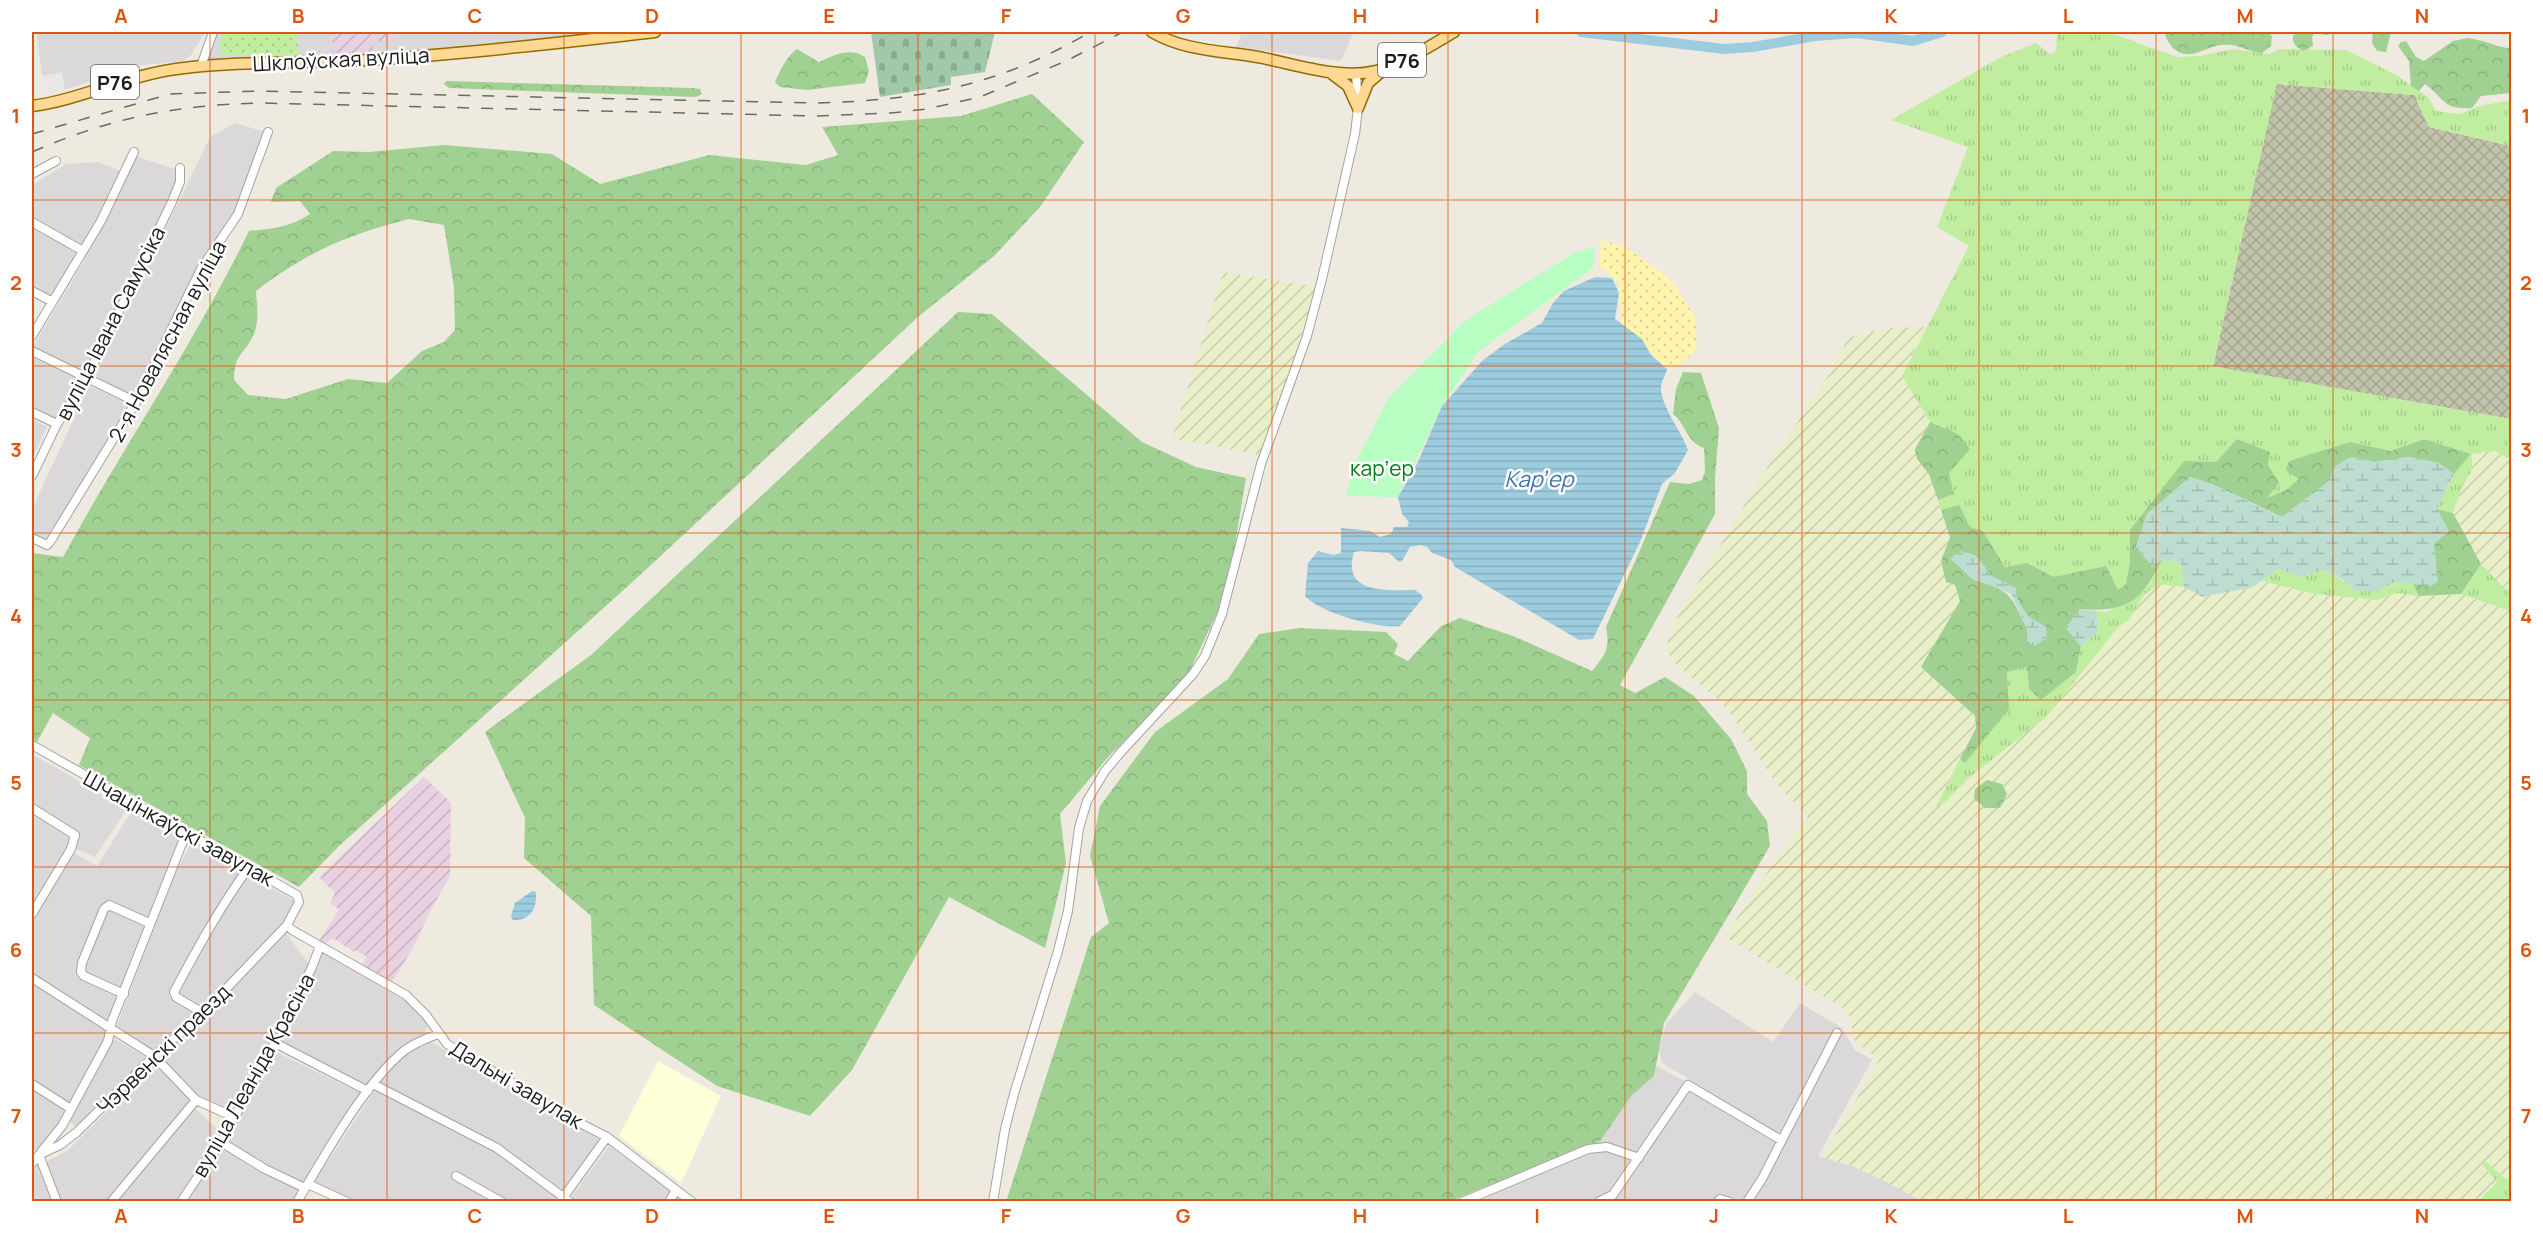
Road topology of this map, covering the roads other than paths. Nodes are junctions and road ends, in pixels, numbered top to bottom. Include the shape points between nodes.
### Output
1 (213, 32) edge
2 (655, 32) edge
3 (1152, 32) edge
4 (633, 33) edge
5 (1450, 34) edge
6 (1394, 65) junction
7 (201, 66) junction
8 (1322, 70) junction
9 (1360, 73) junction
10 (1359, 104) junction
11 (32, 106) edge
12 (268, 132) dead end
13 (134, 152) dead end
14 (56, 161) dead end
15 (180, 168) dead end
16 (32, 174) edge
17 (32, 222) edge
18 (83, 251) junction
19 (32, 291) edge
20 (51, 301) junction
21 (32, 336) edge
22 (32, 351) edge
23 (87, 377) junction
24 (136, 402) junction
25 (32, 412) edge
26 (57, 424) junction
27 (32, 474) edge
28 (32, 538) edge
29 (32, 745) edge
30 (32, 808) edge
31 (187, 831) junction
32 (249, 867) junction
33 (32, 914) edge
34 (149, 923) junction
35 (287, 925) junction
36 (320, 946) junction
37 (32, 978) edge
38 (124, 994) junction
39 (203, 1013) junction
40 (111, 1029) junction
41 (1837, 1033) dead end
42 (438, 1034) junction
43 (275, 1043) junction
44 (154, 1056) junction
45 (32, 1084) edge
46 (370, 1087) junction
47 (196, 1100) junction
48 (71, 1109) junction
49 (234, 1117) junction
50 (608, 1137) junction
51 (1781, 1140) junction
52 (221, 1142) junction
53 (35, 1153) edge
54 (1639, 1158) junction
55 (32, 1163) edge
56 (456, 1176) dead end
57 (307, 1186) junction
58 (676, 1190) junction
59 (1609, 1199) edge
60 (564, 1200) edge
61 (57, 1202) edge
62 (111, 1202) edge
63 (181, 1202) edge
64 (297, 1202) edge
65 (347, 1202) edge
66 (502, 1202) edge
67 (669, 1202) edge
68 (692, 1202) edge
69 (993, 1202) edge
70 (1462, 1202) edge
71 (1598, 1202) edge
72 (1717, 1202) edge
73 (1730, 1202) edge
74 (1747, 1202) edge

1 - 7 street
2 - 4 main road, Шклоўская вуліца / Р76
3 - 8 main road, Р76 via 1186,45
4 - 7 main road, Шклоўская вуліца / Р76 via 494,51
5 - 6 main road, Р76
6 - 9 main road, Р76
6 - 10 main road via 1371,79
7 - 11 main road, Шклоўская вуліца / Р76 via 144,75
8 - 9 main road, Р76
8 - 10 main road via 1342,80
9 - 10 street
10 - 69 street via 1351,156 1313,316 1261,464 1216,631 1193,674 1105,771 1087,801 1079,828 1068,911 1014,1094
12 - 24 street, 2-я Новалясная вуліца via 238,214 201,269
13 - 18 street
14 - 16 street
15 - 23 street, вуліца Івана Самусіка via 180,182 171,204
17 - 18 street
18 - 20 street
19 - 20 street
20 - 21 street
22 - 23 street
23 - 24 street
23 - 26 street, вуліца Івана Самусіка
24 - 28 street, 2-я Новалясная вуліца via 50,542 41,544
25 - 26 street
26 - 27 street, вуліца Івана Самусіка
29 - 31 street, Шчацінкаўскі завулак
30 - 33 street via 75,835 71,849
31 - 32 street, Шчацінкаўскі завулак
31 - 34 street
32 - 35 street, Шчацінкаўскі завулак via 297,895 298,902
32 - 39 street via 174,992
34 - 38 street
34 - 38 street via 109,905 82,963 84,976
35 - 36 street, Дальні завулак
35 - 39 street, Чэрвенскі праезд
36 - 42 street, Дальні завулак via 406,995
36 - 43 street, вуліца Леаніда Красіна
37 - 40 street
38 - 40 street
39 - 44 street, Чэрвенскі праезд
40 - 44 street
40 - 48 street
41 - 51 street
42 - 46 street via 405,1051
42 - 50 street, Дальні завулак via 460,1053
43 - 46 street
43 - 49 street, вуліца Леаніда Красіна
44 - 47 street
44 - 53 street, Чэрвенскі праезд via 77,1132 60,1145
45 - 48 street
46 - 57 street
46 - 60 street via 497,1148
47 - 49 street
47 - 62 street
48 - 53 street via 62,1126
49 - 52 street, вуліца Леаніда Красіна
50 - 58 street, Дальні завулак
50 - 60 street
51 - 54 street via 1688,1085
51 - 74 street
52 - 57 street via 266,1169
52 - 63 street, вуліца Леаніда Красіна
53 - 55 street, Чэрвенскі праезд
53 - 61 street
54 - 59 street
54 - 70 street via 1607,1147 1588,1149
56 - 66 street
57 - 64 street
57 - 65 street
58 - 67 street
58 - 68 street, Дальні завулак
59 - 71 street
72 - 73 street

